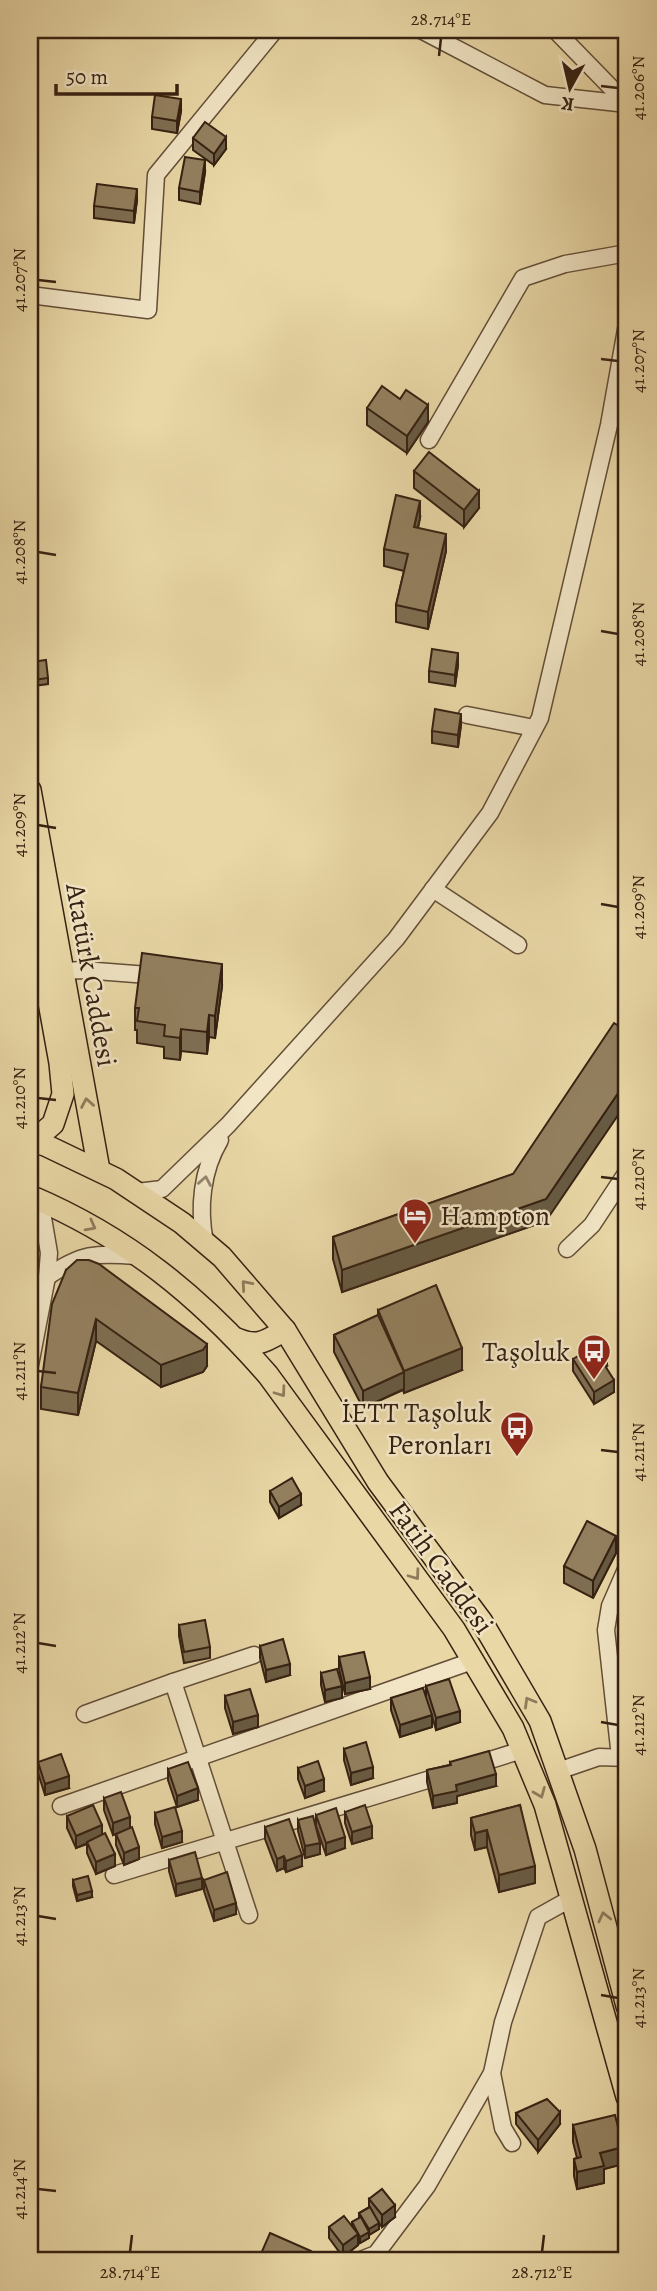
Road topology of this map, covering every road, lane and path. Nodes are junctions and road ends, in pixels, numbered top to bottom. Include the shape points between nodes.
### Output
1 (275, 30) edge
2 (421, 30) edge
3 (555, 30) edge
4 (442, 35) edge
5 (627, 253) edge
6 (30, 295) edge
7 (627, 324) edge
8 (429, 440) dead end
9 (467, 715) dead end
10 (534, 729) junction
11 (30, 790) edge
12 (433, 889) junction
13 (30, 897) edge
14 (518, 945) dead end
15 (64, 971) junction
16 (177, 977) edge
17 (228, 1125) junction
18 (30, 1140) edge
19 (99, 1170) junction
20 (627, 1172) edge
21 (137, 1192) junction
22 (35, 1198) edge
23 (205, 1242) junction
24 (566, 1249) dead end
25 (139, 1256) junction
26 (41, 1282) edge
27 (285, 1330) junction
28 (237, 1339) junction
29 (30, 1365) edge
30 (627, 1567) edge
31 (254, 1655) dead end
32 (475, 1660) junction
33 (173, 1682) junction
34 (85, 1714) dead end
35 (523, 1750) junction
36 (624, 1757) edge
37 (196, 1758) junction
38 (558, 1771) junction
39 (61, 1806) dead end
40 (226, 1842) junction
41 (114, 1875) dead end
42 (572, 1898) junction
43 (249, 1915) dead end
44 (627, 2006) edge
45 (492, 2073) junction
46 (627, 2097) edge
47 (512, 2143) dead end
48 (358, 2261) edge

1 - 6 street via 156,175 148,310
2 - 4 street
3 - 4 street via 627,104 545,95
5 - 8 street via 565,264 523,278
7 - 10 street via 608,425
9 - 10 street
10 - 12 street via 490,813
11 - 15 main road, Atatürk Caddesi
12 - 14 street
12 - 17 street via 396,939
13 - 18 main road, Atatürk Caddesi via 63,1094 53,1124
15 - 16 street
19 -> 15 main road, Atatürk Caddesi
17 - 21 street via 162,1189
23 -> 17 street via 200,1213 207,1168
18 - 19 main road, Fatih Caddesi
19 - 21 main road, Fatih Caddesi
20 - 24 street via 592,1225
21 - 23 main road, Fatih Caddesi
22 -> 25 main road, Fatih Caddesi via 111,1236
22 - 26 street via 49,1254
27 -> 23 main road, Fatih Caddesi
25 - 26 street via 86,1256
25 - 28 main road, Fatih Caddesi via 202,1304
26 - 29 street
27 - 28 main road via 251,1345
38 -> 27 main road, Fatih Caddesi via 540,1721 482,1622 378,1482
28 -> 32 main road, Fatih Caddesi
30 - 36 street via 610,1606 606,1630
31 - 33 street
32 - 35 main road, Fatih Caddesi
32 - 37 street
33 - 34 street
33 - 37 street
35 - 40 street
35 -> 42 main road, Fatih Caddesi via 545,1805
36 - 38 street via 599,1756
37 - 39 street
37 - 40 street
44 -> 38 main road, Fatih Caddesi via 585,1849
40 - 41 street
40 - 43 street
42 - 45 street via 538,1917 503,2022
42 - 46 main road, Fatih Caddesi
45 - 47 street via 503,2128
45 - 48 street via 427,2186 376,2254

